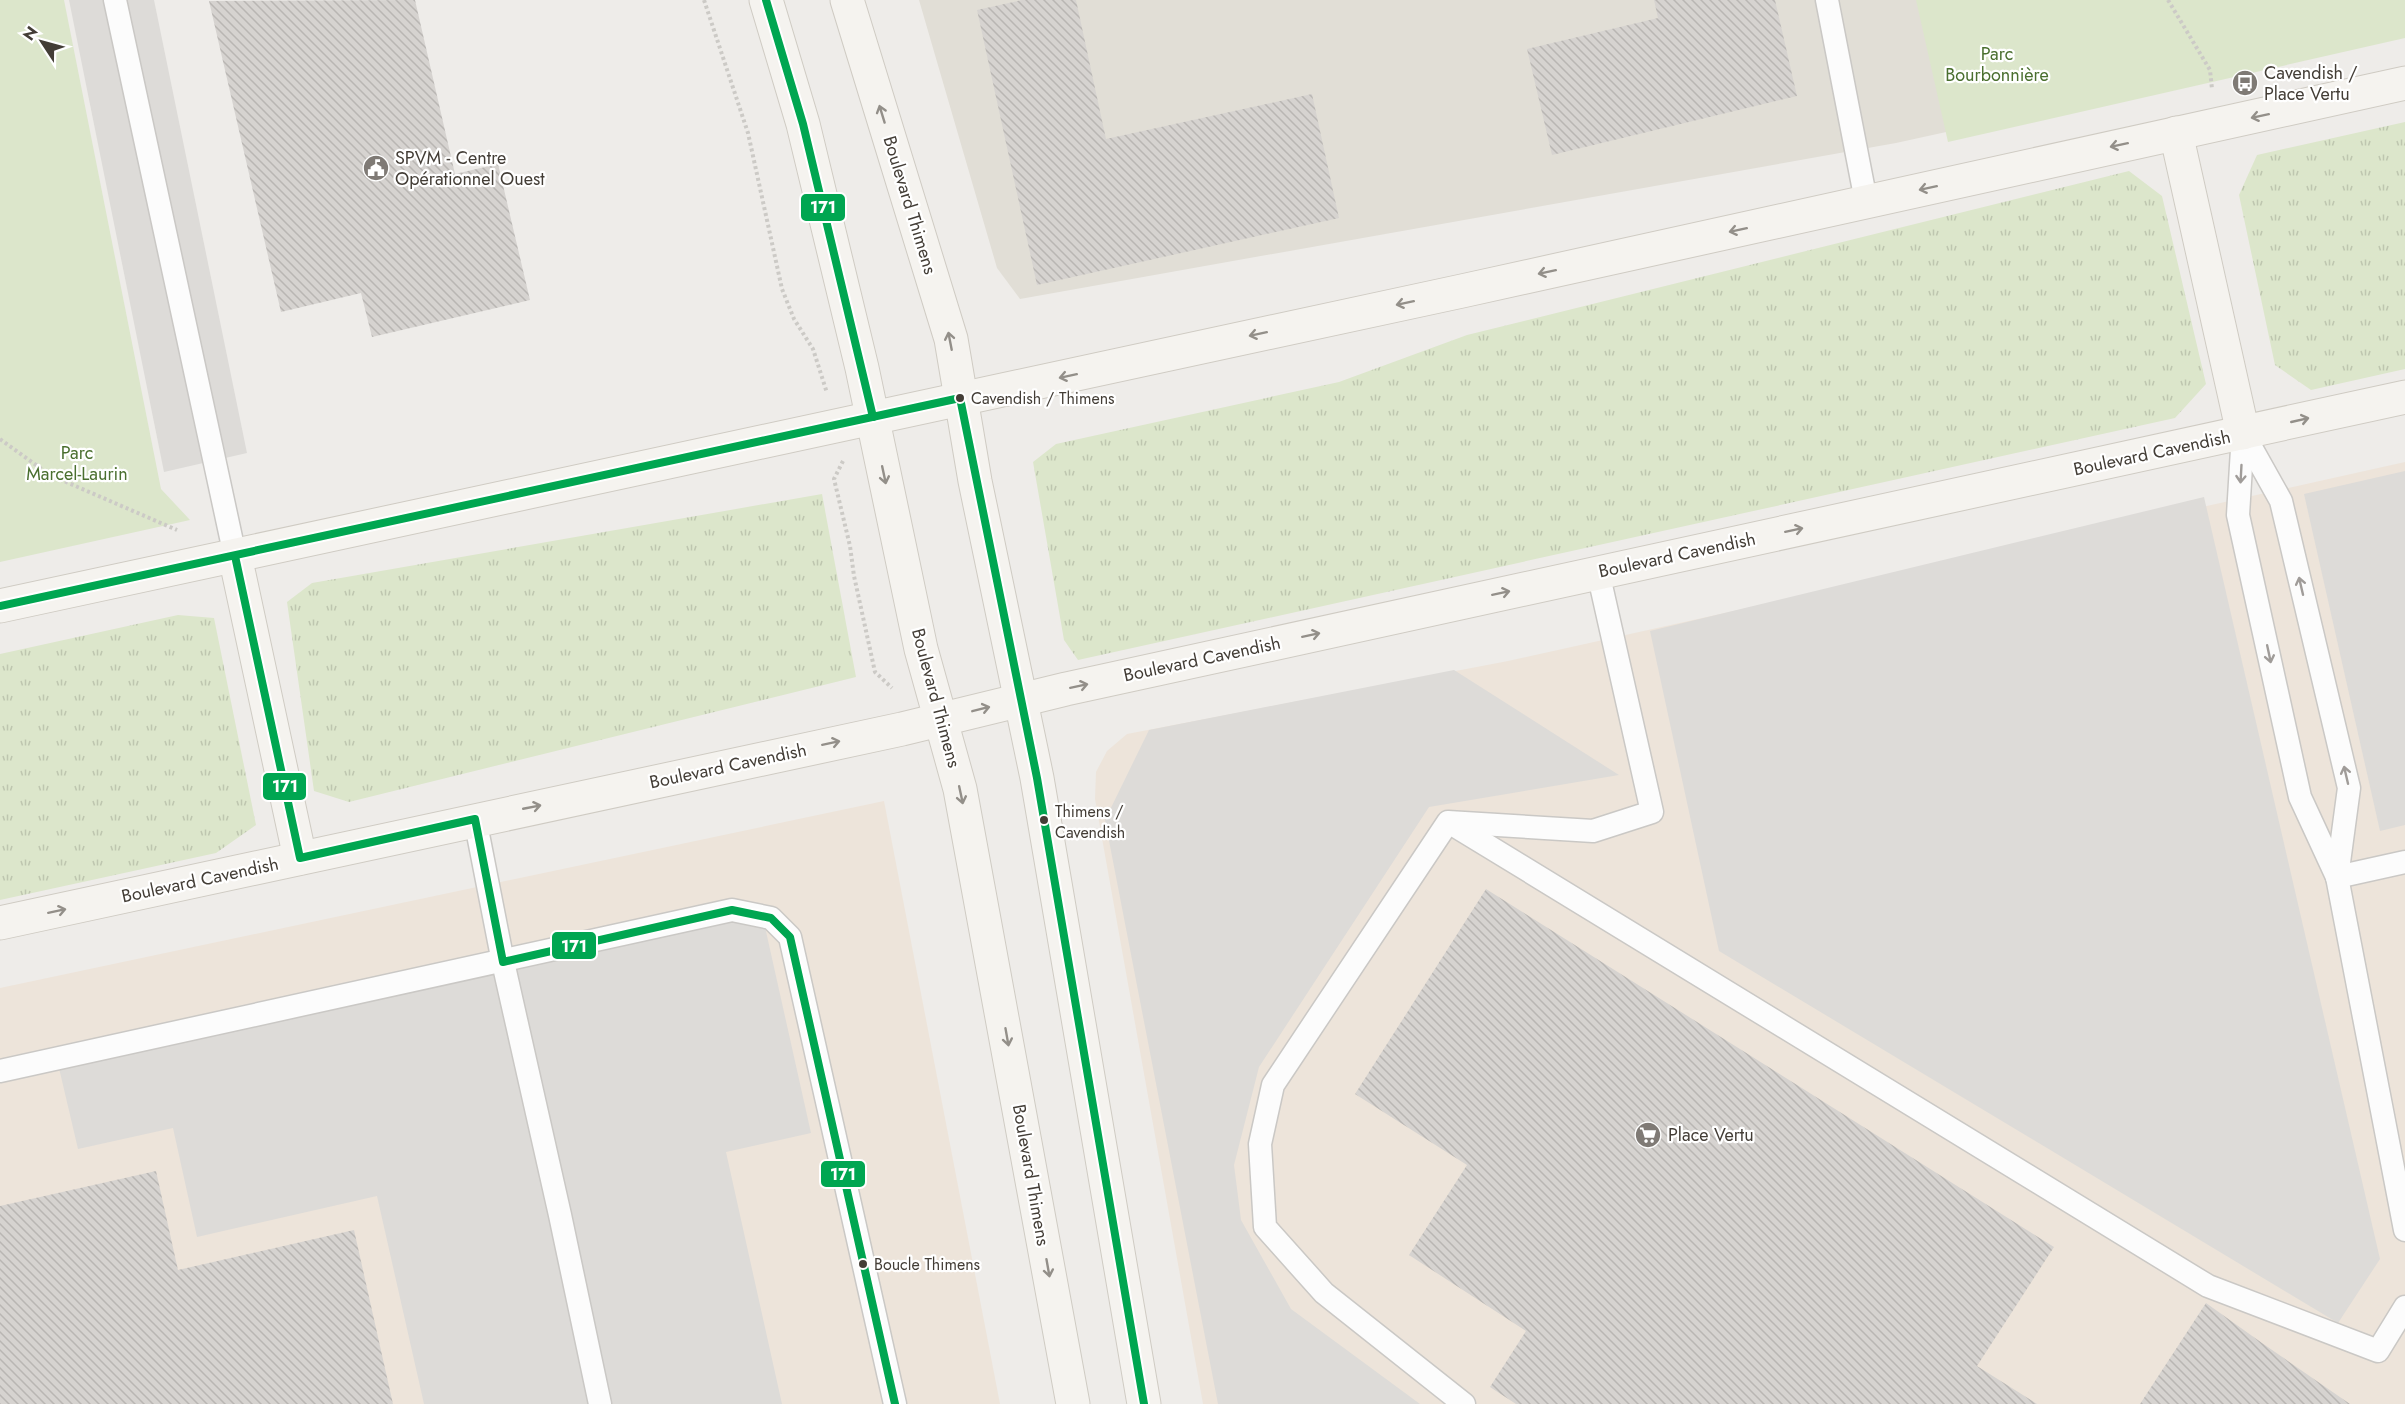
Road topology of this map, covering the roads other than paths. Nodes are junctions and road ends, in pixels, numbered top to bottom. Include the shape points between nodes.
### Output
1 (114, 0) edge
2 (766, 0) edge
3 (847, 0) edge
4 (1827, 0) edge
5 (2405, 84) edge
6 (2176, 133) junction
7 (1866, 201) junction
8 (2405, 397) edge
9 (960, 399) junction
10 (873, 417) junction
11 (2243, 433) junction
12 (235, 556) junction
13 (1598, 572) junction
14 (0, 606) edge
15 (1022, 699) junction
16 (939, 719) junction
17 (475, 819) junction
18 (1448, 822) junction
19 (300, 858) junction
20 (2405, 862) edge
21 (2337, 877) junction
22 (0, 923) edge
23 (503, 962) junction
24 (0, 1071) edge
25 (2405, 1230) edge
26 (2405, 1307) edge
27 (600, 1404) edge
28 (895, 1404) edge
29 (1073, 1404) edge
30 (1144, 1404) edge
31 (1464, 1404) edge

1 - 12 lane
2 - 10 main road, Boulevard Thimens via 803,124
9 -> 3 main road, Boulevard Thimens via 946,320
4 - 7 lane
5 -> 6 main road
6 -> 7 main road
6 - 11 main road
7 -> 9 main road
11 -> 8 main road, Boulevard Cavendish
9 - 10 main road
9 - 15 main road, Boulevard Thimens
10 - 12 main road
10 -> 16 main road, Boulevard Thimens
13 -> 11 main road, Boulevard Cavendish
11 -> 21 lane via 2238,515 2301,797
21 -> 11 lane via 2349,788 2281,501
12 - 14 main road
12 - 19 main road
15 -> 13 main road, Boulevard Cavendish
13 - 18 lane via 1652,812 1593,831
16 -> 15 main road, Boulevard Cavendish
15 - 30 main road, Boulevard Thimens
17 -> 16 main road, Boulevard Cavendish
16 -> 29 main road, Boulevard Thimens via 960,789
17 - 19 main road, Boulevard Cavendish
17 - 23 lane
18 - 26 lane via 2208,1286 2378,1351
18 - 31 lane via 1273,1085 1260,1144 1265,1227 1324,1293
22 -> 19 main road, Boulevard Cavendish
20 - 21 lane
21 - 25 lane
23 - 24 lane
23 - 27 lane
23 - 28 lane via 732,910 771,918 790,937

